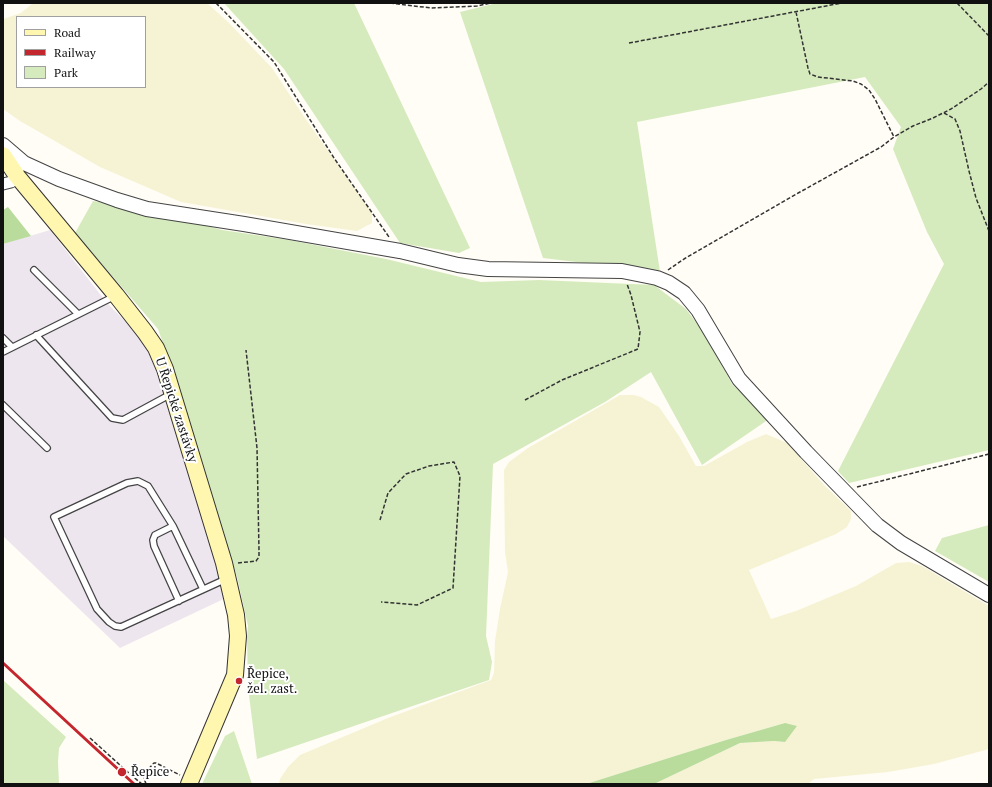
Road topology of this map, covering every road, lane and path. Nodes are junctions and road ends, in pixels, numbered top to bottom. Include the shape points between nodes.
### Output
1 (216, 3) edge
2 (390, 3) edge
3 (491, 3) edge
4 (842, 3) edge
5 (957, 3) edge
6 (796, 12) junction
7 (989, 36) edge
8 (629, 44) dead end
9 (989, 82) edge
10 (944, 112) junction
11 (894, 137) junction
12 (3, 145) edge
13 (3, 154) edge
14 (15, 174) edge
15 (989, 231) edge
16 (400, 252) junction
17 (34, 270) dead end
18 (622, 271) junction
19 (657, 278) junction
20 (116, 296) junction
21 (78, 314) junction
22 (36, 335) junction
23 (3, 338) edge
24 (12, 347) junction
25 (246, 350) dead end
26 (3, 352) edge
27 (172, 393) junction
28 (525, 400) dead end
29 (3, 405) edge
30 (47, 448) dead end
31 (989, 454) edge
32 (843, 490) junction
33 (380, 520) dead end
34 (173, 526) junction
35 (226, 571) junction
36 (203, 589) junction
37 (989, 594) edge
38 (179, 600) junction
39 (381, 602) dead end
40 (90, 738) dead end
41 (190, 782) edge
42 (142, 784) edge
43 (146, 784) edge

1 - 16 path via 274,62 334,158
2 - 3 path via 431,8
4 - 6 path
5 - 7 path
6 - 8 path
6 - 11 path via 810,74 853,81 869,90
9 - 10 path
10 - 11 path
10 - 15 path via 955,119 960,130 976,198
11 - 19 path via 881,147 684,259
12 - 14 street
13 - 14 main road, U Řepické zastávky
14 - 16 street via 59,178 147,209
14 - 20 main road, U Řepické zastávky
16 - 18 street via 488,269
17 - 21 lane
18 - 19 street
18 - 28 path via 640,332 638,349 562,380
19 - 32 street via 684,293 698,310 740,378
20 - 21 lane
20 - 27 main road, U Řepické zastávky via 156,348
21 - 22 lane
22 - 24 lane
22 - 27 lane via 112,418 123,420
23 - 24 lane
24 - 26 lane
25 - 35 path via 257,448 259,557 256,561
27 - 35 main road, U Řepické zastávky
29 - 30 lane
31 - 32 path
32 - 37 street via 877,526
33 - 39 path via 388,493 406,474 429,466 454,462 460,476 453,588 417,605
34 - 36 lane
34 - 38 lane via 155,535 153,540
34 - 38 lane via 148,486 138,481 127,483 54,517 97,609 115,626 121,627
35 - 36 lane
35 - 41 main road, U Řepické zastávky via 238,636 235,675
36 - 38 lane
40 - 42 path
41 - 43 path via 154,763 143,775

